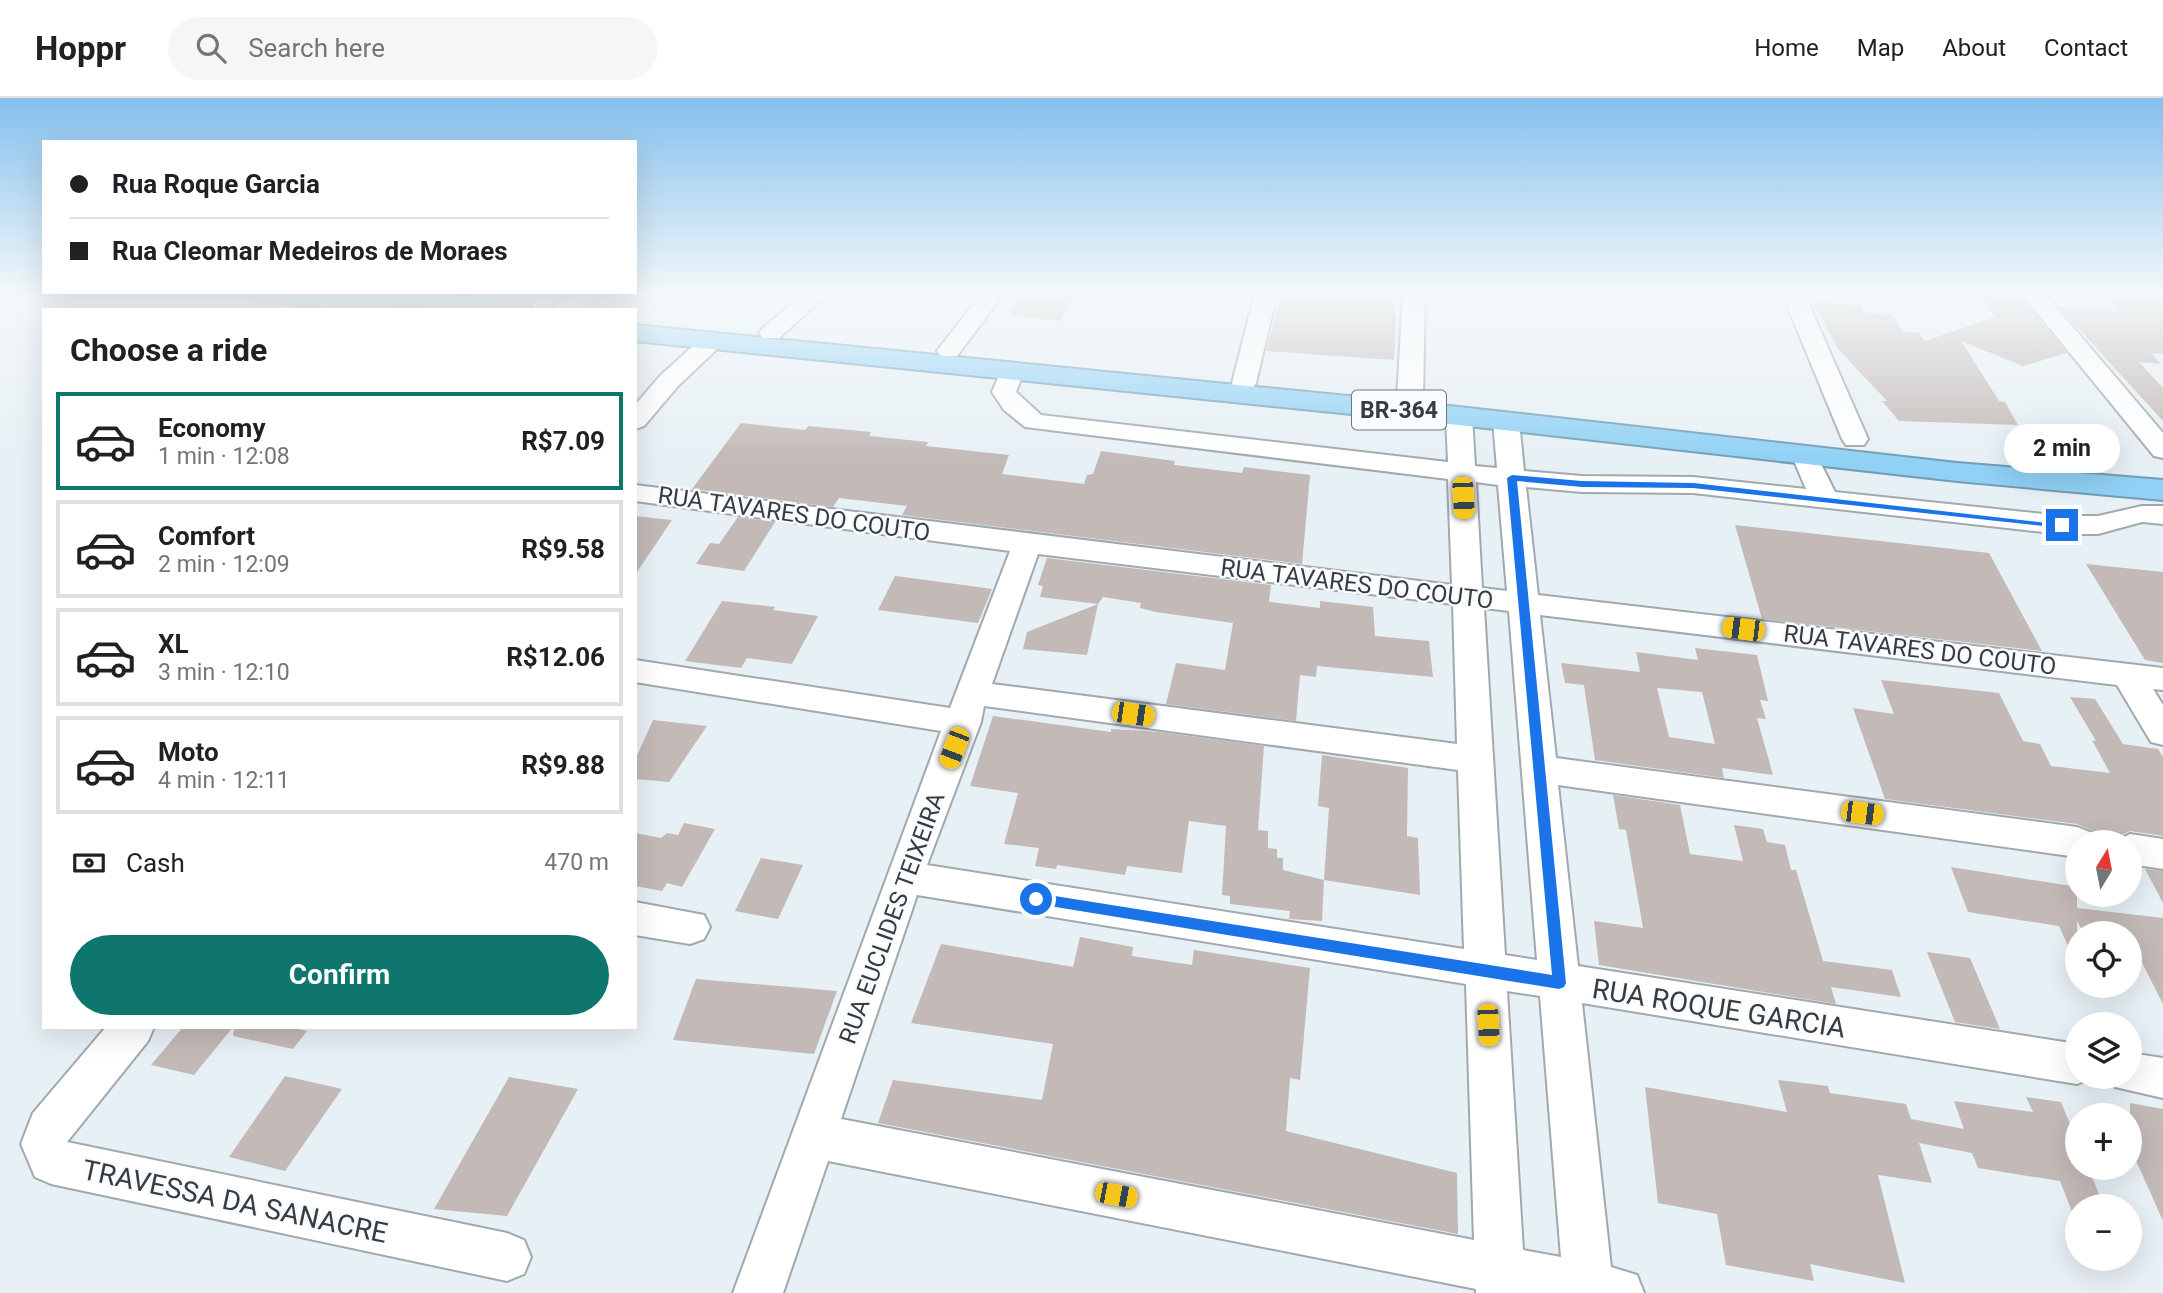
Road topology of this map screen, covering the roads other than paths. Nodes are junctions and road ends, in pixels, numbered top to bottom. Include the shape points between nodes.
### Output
1 (703, 349) edge
2 (790, 349) edge
3 (927, 349) edge
4 (1252, 349) edge
5 (1412, 349) edge
6 (1817, 349) edge
7 (2079, 349) edge
8 (949, 351) joint
9 (1012, 371) junction
10 (637, 377) edge
11 (668, 381) junction
12 (1244, 383) junction
13 (1410, 399) junction
14 (1459, 415) junction
15 (637, 419) edge
16 (1506, 421) junction
17 (1658, 430) junction
18 (1855, 439) junction
19 (2163, 450) edge
20 (1805, 456) junction
21 (1952, 460) junction
22 (1462, 473) junction
23 (2163, 474) edge
24 (1512, 478) junction
25 (2163, 490) edge
26 (637, 493) edge
27 (1824, 499) junction
28 (2163, 514) edge
29 (1027, 544) junction
30 (1468, 597) junction
31 (1524, 604) junction
32 (637, 671) edge
33 (2127, 675) junction
34 (2163, 679) edge
35 (969, 708) junction
36 (2163, 733) edge
37 (1476, 759) junction
38 (1540, 769) junction
39 (2065, 840) edge
40 (2142, 851) edge
41 (2163, 854) edge
42 (904, 877) junction
43 (637, 918) edge
44 (690, 927) dead end
45 (1485, 971) junction
46 (1559, 983) junction
47 (131, 1029) edge
48 (2065, 1062) edge
49 (2142, 1075) edge
50 (2163, 1078) edge
51 (814, 1136) junction
52 (506, 1257) dead end
53 (1500, 1281) edge
54 (1599, 1291) edge
55 (758, 1293) edge

1 - 11 street
2 - 9 highway, BR-364
3 - 8 highway, BR-364
4 - 12 street
5 - 13 street
6 - 18 street
7 - 19 street
8 - 12 highway, BR-364
9 - 14 highway, BR-364
9 - 22 street via 1004,392 1034,422
10 - 11 street
11 - 15 street
12 - 13 highway, BR-364
13 - 17 highway, BR-364
14 - 16 highway, BR-364
14 - 22 street
16 - 17 highway, BR-364
16 - 24 street
17 - 18 highway, BR-364
17 - 20 highway, BR-364
18 - 21 highway, BR-364
20 - 21 highway, BR-364
20 - 27 street
21 - 23 highway, BR-364
21 - 25 highway, BR-364
22 - 24 street
22 - 30 street
24 - 27 street via 1693,485
24 - 31 street
26 - 29 street, RUA TAVARES DO COUTO
27 - 28 street via 2062,525
29 - 30 street, RUA TAVARES DO COUTO
29 - 35 street, RUA EUCLIDES TEIXEIRA
30 - 31 street, RUA TAVARES DO COUTO
30 - 37 street
31 - 33 street, RUA TAVARES DO COUTO
31 - 38 street
32 - 35 street
33 - 34 street, RUA TAVARES DO COUTO
33 - 36 street
35 - 37 street
35 - 42 street, RUA EUCLIDES TEIXEIRA
37 - 45 street
38 - 39 street
38 - 46 street
40 - 41 street
42 - 45 street, RUA ROQUE GARCIA
42 - 51 street, RUA EUCLIDES TEIXEIRA
43 - 44 street
45 - 46 street, RUA ROQUE GARCIA
45 - 53 street
46 - 48 street, RUA ROQUE GARCIA
46 - 54 street
47 - 52 street, TRAVESSA DA SANACRE via 49,1128 46,1153 51,1161
49 - 50 street
51 - 53 street
51 - 55 street, RUA EUCLIDES TEIXEIRA
53 - 54 street

